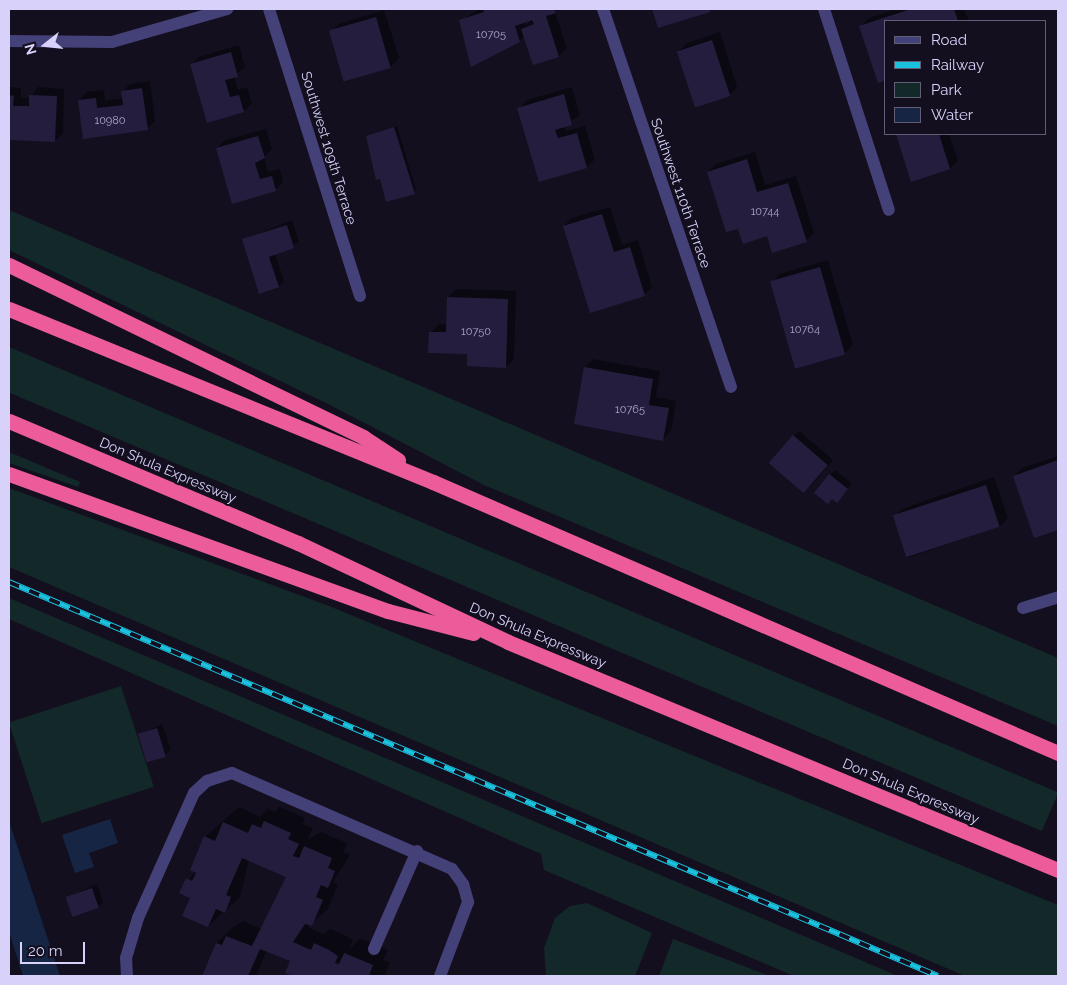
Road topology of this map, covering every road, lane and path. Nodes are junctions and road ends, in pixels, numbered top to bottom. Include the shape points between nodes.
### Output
1 (227, 9) edge
2 (269, 9) edge
3 (603, 9) edge
4 (824, 9) edge
5 (9, 41) edge
6 (889, 210) dead end
7 (9, 265) edge
8 (360, 296) dead end
9 (9, 309) edge
10 (730, 387) dead end
11 (9, 421) edge
12 (9, 474) edge
13 (433, 482) junction
14 (1058, 597) edge
15 (1023, 608) dead end
16 (508, 642) junction
17 (1058, 754) edge
18 (416, 851) junction
19 (1058, 870) edge
20 (374, 949) dead end
21 (127, 976) edge
22 (440, 976) edge

1 - 5 street via 112,42
2 - 8 street, Southwest 109th Terrace
3 - 10 street, Southwest 110th Terrace
4 - 6 street
7 - 13 highway via 363,437
9 - 13 highway
11 - 16 highway, Don Shula Expressway via 298,543
12 - 16 highway via 388,612
13 - 17 highway
14 - 15 street
16 - 19 highway, Don Shula Expressway
18 - 20 street
18 - 21 street via 238,774 213,778 194,793 148,895 128,947
18 - 22 street via 452,869 463,884 468,902

